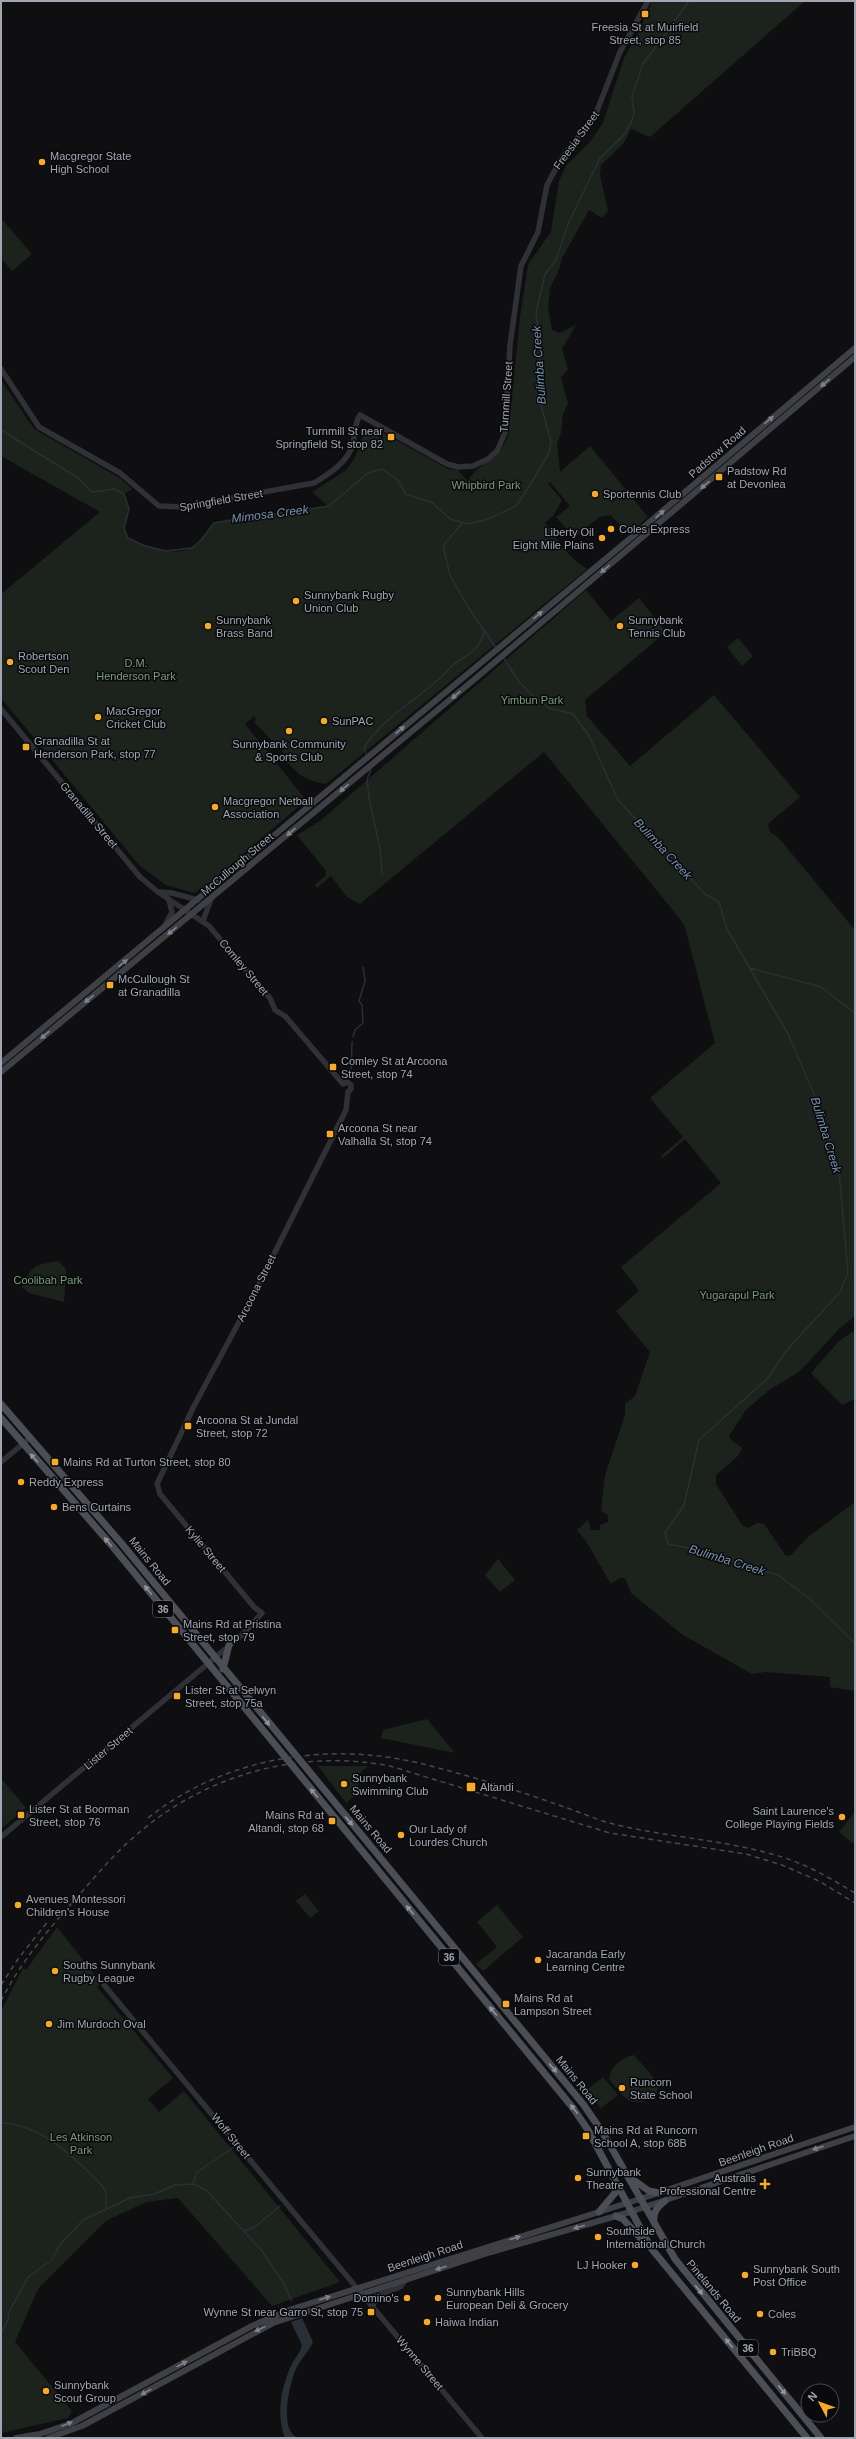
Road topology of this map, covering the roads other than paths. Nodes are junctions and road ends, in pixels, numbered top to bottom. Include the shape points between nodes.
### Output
1 (648, 1) edge
2 (522, 260) joint
3 (855, 348) edge
4 (855, 358) edge
5 (1, 369) edge
6 (360, 415) joint
7 (480, 663) joint
8 (486, 670) joint
9 (1, 709) edge
10 (158, 892) junction
11 (169, 899) junction
12 (211, 899) junction
13 (198, 900) junction
14 (186, 910) junction
15 (192, 914) junction
16 (203, 921) junction
17 (162, 930) junction
18 (1, 1063) edge
19 (1, 1072) edge
20 (348, 1092) joint
21 (1, 1404) edge
22 (1, 1418) edge
23 (30, 1438) junction
24 (22, 1444) junction
25 (1, 1462) edge
26 (158, 1482) joint
27 (104, 1523) junction
28 (97, 1529) junction
29 (262, 1613) joint
30 (230, 1646) junction
31 (215, 1658) junction
32 (208, 1664) junction
33 (223, 1669) junction
34 (1, 1837) edge
35 (104, 1985) dead end
36 (855, 2127) edge
37 (855, 2136) edge
38 (626, 2175) junction
39 (615, 2182) junction
40 (659, 2193) junction
41 (640, 2199) junction
42 (665, 2200) junction
43 (626, 2203) junction
44 (645, 2207) junction
45 (599, 2212) junction
46 (630, 2212) junction
47 (616, 2216) junction
48 (655, 2227) junction
49 (651, 2248) junction
50 (406, 2279) junction
51 (358, 2288) junction
52 (363, 2293) junction
53 (373, 2306) junction
54 (16, 2438) edge
55 (48, 2438) edge
56 (482, 2438) edge
57 (807, 2438) edge
58 (821, 2438) edge

1 - 2 street, Freesia Street via 620,52 595,116 561,159 547,185 538,232
2 - 6 street, Turnmill Street via 510,345 505,433 497,451 488,459 466,467 446,464
7 -> 3 main road, Padstow Road
4 -> 8 main road, Padstow Road
5 - 6 street, Springfield Street via 39,427 120,473 152,502 165,508 314,483 343,461 352,445 355,424
13 -> 7 main road, McCullough Street
8 -> 12 main road, McCullough Street
9 - 10 street, Granadilla Street via 140,877
10 - 11 street, Granadilla Street
10 - 13 street
11 - 14 street, Granadilla Street
11 - 17 street via 172,912
12 - 15 main road, McCullough Street
12 - 16 street
13 - 14 main road, McCullough Street
14 - 15 street, Comley Street
14 - 17 main road, McCullough Street
15 - 16 street, Comley Street
15 -> 19 main road, McCullough Street
16 - 20 street, Comley Street via 270,998 275,1010 286,1016 343,1084 342,1089
18 -> 17 main road, McCullough Street
20 - 26 street, Arcoona Street via 346,1110
21 - 23 main road, Mains Road / 36
22 - 24 main road, Mains Road / 36
23 - 24 street
23 - 27 main road, Mains Road / 36
24 - 25 street
28 -> 24 main road, Mains Road / 36
26 - 29 street, Kylie Street via 160,1494 254,1607
27 - 28 main road
27 - 31 main road, Mains Road / 36
32 -> 28 main road, Mains Road / 36
29 - 30 street, Lister Street
30 - 31 street, Lister Street
30 - 33 main road
31 - 32 street, Lister Street
31 - 33 main road, Mains Road / 36
32 - 34 street, Lister Street
39 -> 32 main road, Mains Road / 36 via 588,2130 573,2108
33 -> 38 main road, Mains Road / 36 via 583,2104 603,2133
35 - 51 street, Woff Street
36 - 40 main road, Beenleigh Road
37 -> 42 main road, Beenleigh Road
38 - 40 main road via 649,2191
38 - 41 main road, Mains Road / 36
39 - 43 main road, Mains Road / 36
39 - 45 main road via 615,2193
40 - 41 main road, Beenleigh Road
41 - 43 main road, Beenleigh Road
41 - 44 main road, Mains Road / 36
42 - 44 main road, Beenleigh Road
42 - 48 main road via 653,2214
43 - 45 main road, Beenleigh Road
43 - 46 main road, Mains Road / 36
44 - 46 main road, Beenleigh Road
44 - 48 main road, Pinelands Road / 36
51 -> 45 main road, Beenleigh Road
46 - 47 main road, Beenleigh Road
46 - 49 main road, Pinelands Road / 36
47 - 49 main road via 623,2219
47 -> 50 main road, Beenleigh Road
48 -> 58 main road, Pinelands Road / 36 via 690,2280
57 -> 49 main road, Pinelands Road / 36
50 - 52 main road, Beenleigh Road
50 - 53 street via 400,2287 376,2296
51 - 52 street, Wynne Street
54 -> 51 main road, Beenleigh Road via 40,2434 72,2423 273,2316
52 - 53 street, Wynne Street
52 -> 55 main road, Beenleigh Road via 274,2323 82,2426
53 - 56 street, Wynne Street

